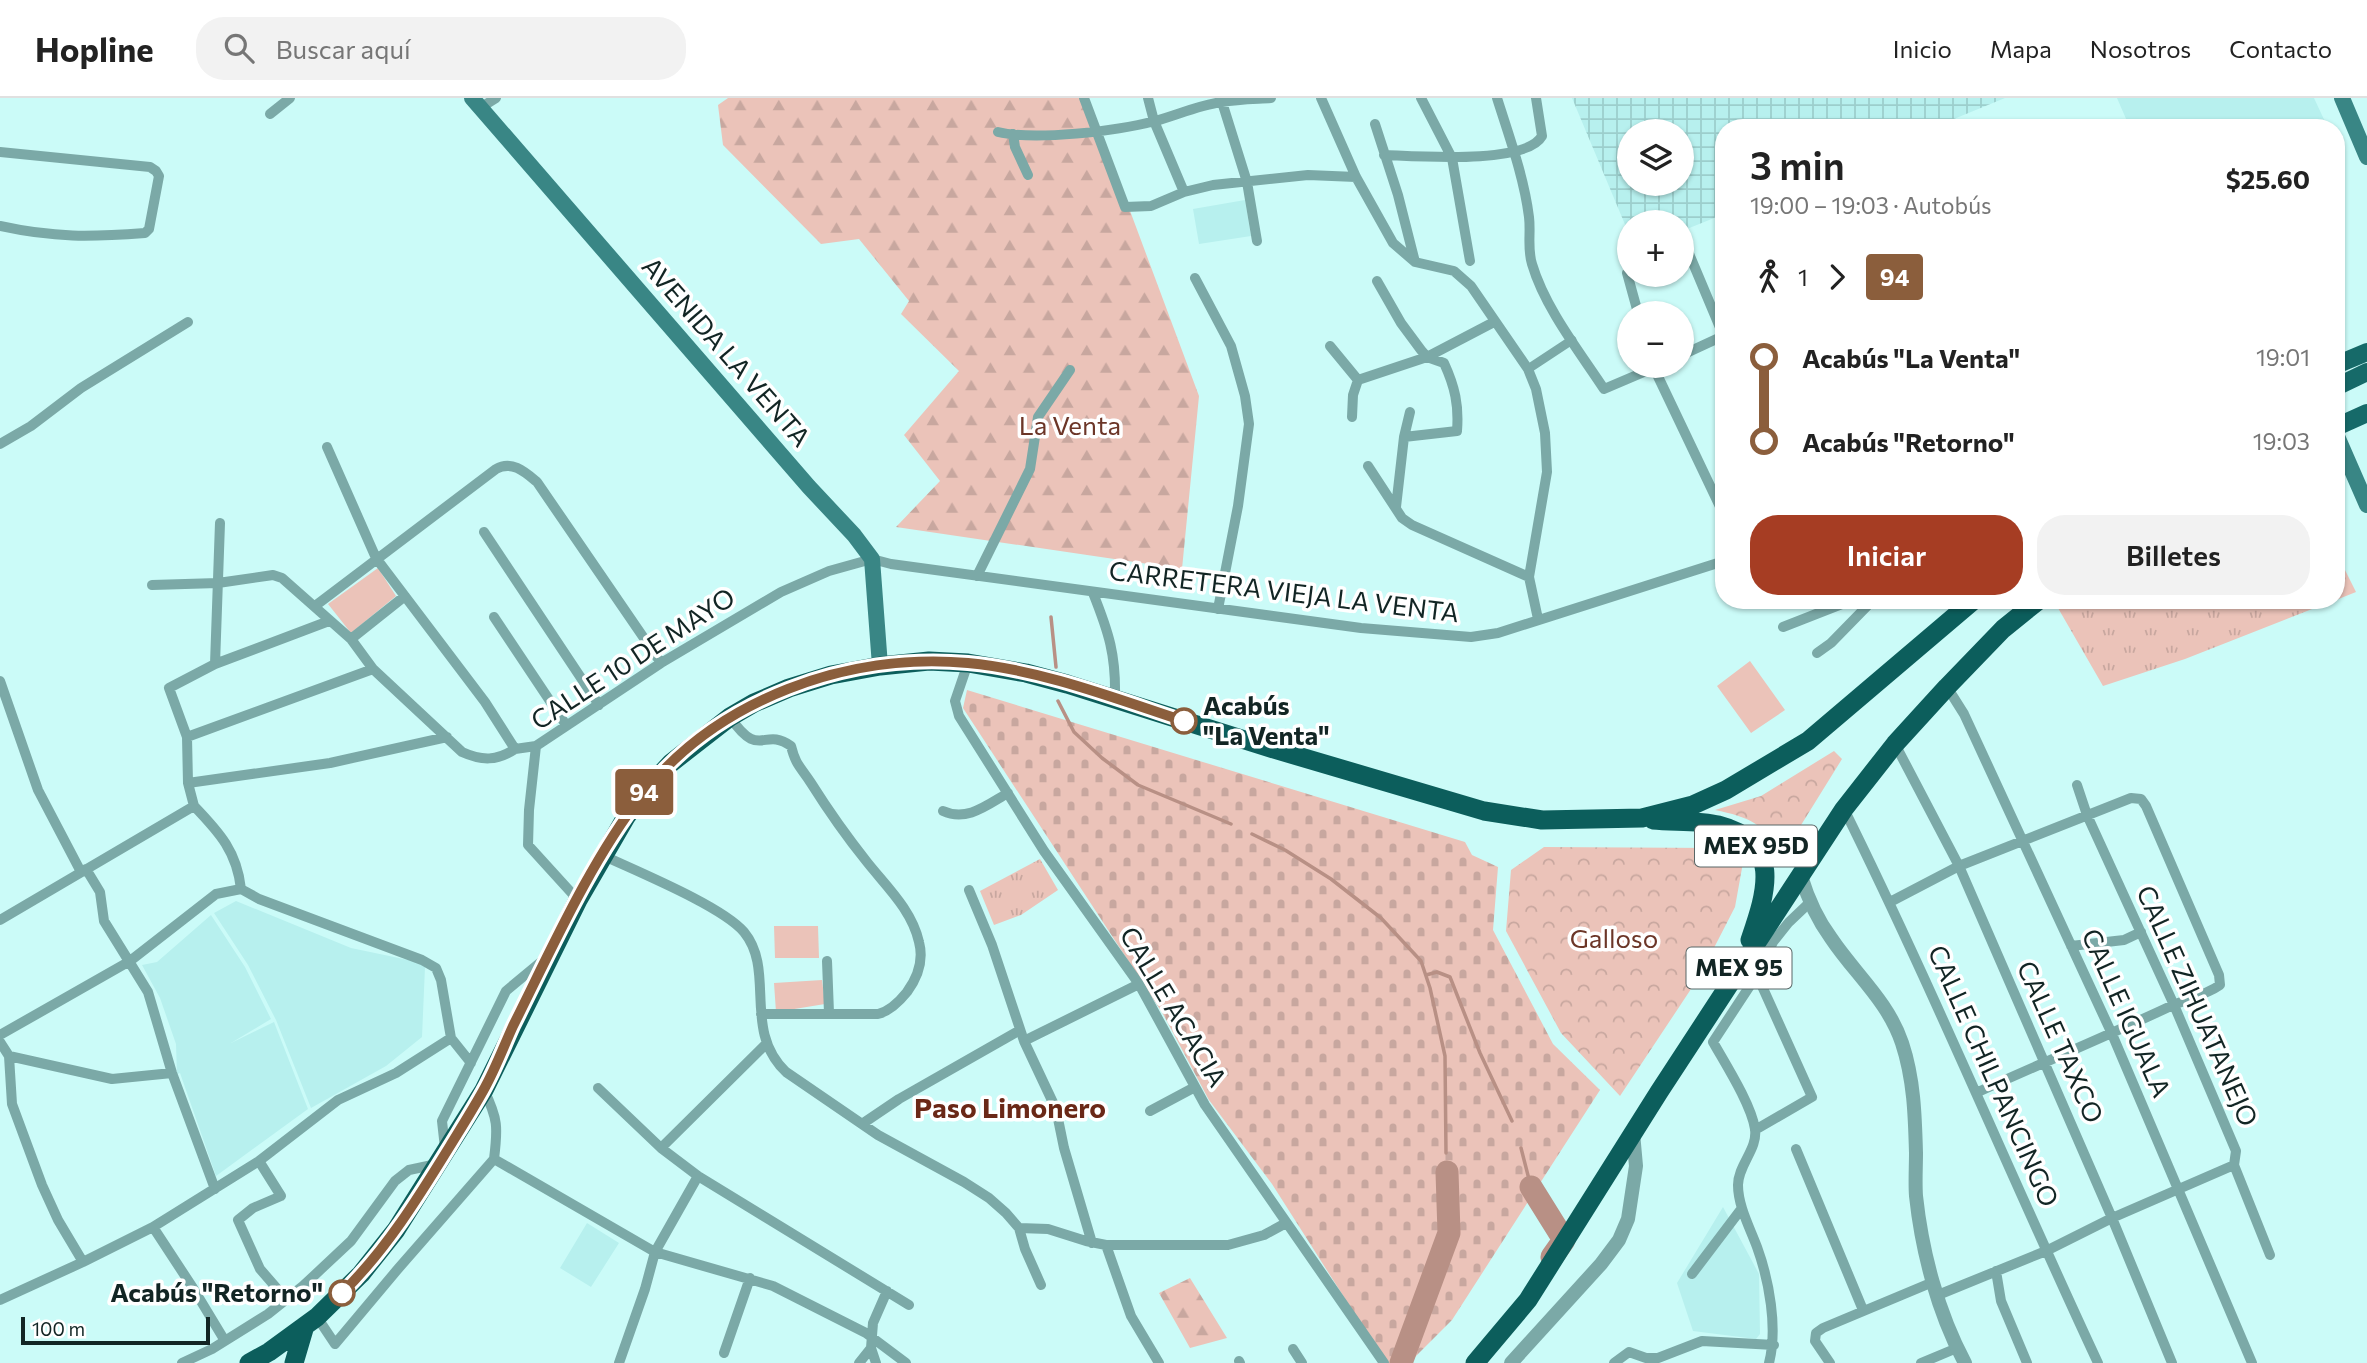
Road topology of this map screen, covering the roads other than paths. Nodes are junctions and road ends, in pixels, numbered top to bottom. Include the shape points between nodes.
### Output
1 (290, 98) edge
2 (496, 98) edge
3 (1084, 98) edge
4 (1148, 98) edge
5 (1271, 98) edge
6 (1321, 98) edge
7 (1421, 98) edge
8 (1497, 98) edge
9 (1536, 98) edge
10 (2342, 98) edge
11 (1222, 102) junction
12 (476, 103) edge
13 (270, 114) dead end
14 (1154, 121) junction
15 (1375, 124) dead end
16 (998, 132) dead end
17 (1096, 132) junction
18 (1013, 134) junction
19 (0, 152) edge
20 (1514, 153) junction
21 (1384, 155) junction
22 (2367, 156) edge
23 (1451, 158) junction
24 (1028, 175) dead end
25 (1356, 177) junction
26 (1247, 182) junction
27 (1184, 192) junction
28 (0, 226) edge
29 (1258, 241) dead end
30 (1415, 261) junction
31 (1470, 261) dead end
32 (1694, 266) edge
33 (1195, 278) dead end
34 (1377, 281) dead end
35 (1715, 317) edge
36 (188, 322) dead end
37 (1494, 322) junction
38 (1572, 340) junction
39 (1715, 341) edge
40 (1330, 346) dead end
41 (1694, 350) edge
42 (2367, 352) edge
43 (1427, 357) junction
44 (2345, 361) edge
45 (1528, 369) junction
46 (1070, 370) dead end
47 (2367, 372) edge
48 (1628, 378) edge
49 (1661, 378) edge
50 (1358, 380) junction
51 (2345, 383) edge
52 (1410, 412) dead end
53 (2367, 413) edge
54 (1352, 416) dead end
55 (2345, 423) edge
56 (1404, 437) junction
57 (0, 444) edge
58 (327, 447) dead end
59 (2345, 455) edge
60 (1368, 466) dead end
61 (1715, 496) edge
62 (2367, 505) edge
63 (1396, 507) junction
64 (220, 523) dead end
65 (484, 532) dead end
66 (376, 558) junction
67 (872, 559) junction
68 (1715, 564) edge
69 (977, 576) junction
70 (1529, 577) junction
71 (218, 583) junction
72 (152, 585) dead end
73 (1093, 593) junction
74 (404, 596) junction
75 (315, 606) junction
76 (1218, 609) junction
77 (1829, 609) edge
78 (1863, 609) edge
79 (1963, 609) edge
80 (2028, 609) edge
81 (494, 617) dead end
82 (1538, 620) junction
83 (329, 621) junction
84 (1783, 627) dead end
85 (351, 639) junction
86 (1817, 653) dead end
87 (662, 663) junction
88 (968, 663) junction
89 (215, 664) junction
90 (880, 666) junction
91 (373, 669) junction
92 (0, 681) edge
93 (1947, 687) junction
94 (1115, 698) junction
95 (599, 705) junction
96 (730, 717) junction
97 (566, 725) junction
98 (187, 737) junction
99 (447, 737) junction
100 (1895, 744) junction
101 (536, 746) junction
102 (515, 749) junction
103 (188, 783) junction
104 (2077, 785) dead end
105 (1008, 793) junction
106 (194, 806) junction
107 (1844, 809) junction
108 (943, 811) dead end
109 (2087, 815) junction
110 (1642, 818) junction
111 (2022, 839) junction
112 (602, 855) junction
113 (1959, 866) junction
114 (84, 871) junction
115 (1801, 876) junction
116 (241, 890) junction
117 (970, 890) dead end
118 (578, 900) junction
119 (1890, 902) junction
120 (1809, 903) junction
121 (0, 920) edge
122 (2141, 932) junction
123 (2071, 946) junction
124 (550, 955) junction
125 (130, 961) junction
126 (827, 961) dead end
127 (1750, 968) junction
128 (1139, 984) junction
129 (2174, 1005) junction
130 (829, 1013) junction
131 (761, 1014) junction
132 (2112, 1034) junction
133 (0, 1035) edge
134 (1022, 1036) junction
135 (452, 1038) junction
136 (0, 1042) edge
137 (765, 1044) junction
138 (9, 1056) junction
139 (2045, 1062) junction
140 (471, 1063) junction
141 (172, 1073) junction
142 (1195, 1087) junction
143 (598, 1088) dead end
144 (484, 1090) junction
145 (1978, 1092) junction
146 (1150, 1111) dead end
147 (862, 1124) junction
148 (1755, 1130) junction
149 (1633, 1133) junction
150 (661, 1148) junction
151 (1796, 1149) dead end
152 (442, 1158) junction
153 (494, 1159) junction
154 (259, 1161) junction
155 (2234, 1165) junction
156 (698, 1176) junction
157 (215, 1189) junction
158 (2177, 1190) junction
159 (1742, 1208) junction
160 (2112, 1218) junction
161 (1286, 1223) junction
162 (153, 1227) junction
163 (1019, 1228) junction
164 (1092, 1242) junction
165 (1106, 1245) junction
166 (2046, 1251) junction
167 (655, 1252) junction
168 (2270, 1255) dead end
169 (83, 1262) junction
170 (1996, 1272) junction
171 (1692, 1274) dead end
172 (750, 1278) junction
173 (1041, 1285) dead end
174 (1935, 1288) junction
175 (887, 1292) junction
176 (286, 1299) junction
177 (0, 1300) edge
178 (909, 1305) dead end
179 (1863, 1310) junction
180 (311, 1323) junction
181 (225, 1341) junction
182 (871, 1343) junction
183 (1774, 1345) junction
184 (1957, 1348) junction
185 (1293, 1349) dead end
186 (724, 1353) dead end
187 (182, 1363) edge
188 (249, 1363) edge
189 (294, 1363) edge
190 (619, 1363) edge
191 (859, 1363) edge
192 (876, 1363) edge
193 (906, 1363) edge
194 (1159, 1363) edge
195 (1302, 1363) edge
196 (1384, 1363) edge
197 (1475, 1363) edge
198 (1511, 1363) edge
199 (1614, 1363) edge
200 (1769, 1363) edge
201 (1830, 1363) edge
202 (1921, 1363) edge
203 (1965, 1363) edge
204 (2027, 1363) edge
205 (2098, 1363) edge
206 (2172, 1363) edge
207 (2252, 1363) edge

1 - 13 street
2 - 12 street
3 - 17 street
4 - 14 street
5 - 11 street
6 - 25 street
7 - 23 street
8 - 20 street
9 - 20 street via 1542,136 1539,142
10 - 22 main road
11 - 14 street
11 - 26 street
12 - 67 main road, AVENIDA LA VENTA
14 - 17 street
14 - 27 street
15 - 21 street
16 - 18 street
17 - 18 street
17 - 27 street via 1125,207 1151,206
18 - 24 street via 1014,147
19 - 28 street via 150,167 159,176 145,233 63,237
20 - 23 street
20 - 38 street via 1529,218 1531,263
21 - 23 street
21 - 30 street
23 - 31 street
25 - 26 street via 1308,175
25 - 30 street via 1393,243
26 - 27 street
26 - 29 street
30 - 37 street via 1454,271 1471,286
32 - 35 street
33 - 76 street via 1231,346 1249,424
34 - 43 street
36 - 57 street
37 - 43 street
37 - 45 street
38 - 45 street
38 - 48 street via 1604,389
39 - 41 street
40 - 50 street
42 - 44 main road
43 - 50 street
43 - 56 street via 1444,363 1455,387 1457,431
45 - 70 street via 1545,432 1547,472
46 - 69 street via 1038,417 1030,469
47 - 51 main road
49 - 61 street
50 - 54 street
52 - 56 street
53 - 55 main road
56 - 63 street
58 - 66 street
59 - 62 main road
60 - 63 street
63 - 70 street via 1402,518 1421,530
64 - 71 street
65 - 95 street
66 - 74 street
66 - 75 street
66 - 87 street via 504,464 523,470 537,482
67 - 69 street, CARRETERA VIEJA LA VENTA
67 - 87 street, CALLE 10 DE MAYO via 781,592
67 - 90 main road
68 - 82 street, CARRETERA VIEJA LA VENTA
69 - 73 street, CARRETERA VIEJA LA VENTA
70 - 82 street
71 - 72 street
71 - 75 street via 273,575
71 - 89 street
73 - 76 street, CARRETERA VIEJA LA VENTA
73 - 94 street via 1110,634
74 - 85 street
74 - 102 street
75 - 83 street
76 - 82 street, CARRETERA VIEJA LA VENTA via 1471,637
77 - 84 street
78 - 86 street
79 - 110 highway via 1808,741 1726,790 1693,805
80 - 93 highway, MEX 95
81 - 97 street
83 - 85 street
83 - 89 street
85 - 91 street
87 - 95 street, CALLE 10 DE MAYO
88 - 90 highway
88 - 94 highway via 1027,673
88 - 105 street, CALLE ACACIA via 955,701 959,716
89 - 98 street via 169,688
90 - 96 highway via 789,688
91 - 98 street
91 - 99 street
92 - 114 street via 38,790
93 - 100 highway, MEX 95
93 - 111 street, CALLE IGUALA
94 - 110 highway via 1484,811 1542,820
95 - 97 street, CALLE 10 DE MAYO
96 - 112 highway via 671,763 644,792
96 - 130 street via 745,737 757,743 772,739 791,746 796,764 902,905 919,941 919,971 887,1012
97 - 101 street, CALLE 10 DE MAYO
98 - 103 street
99 - 102 street via 475,758 503,758
99 - 103 street via 330,763
100 - 107 highway, MEX 95
100 - 113 street, CALLE TAXCO
101 - 102 street
101 - 118 street, CALLE 10 DE MAYO via 528,845
103 - 106 street
104 - 109 street, CALLE ZIHUATANEJO
105 - 108 street via 974,813 963,816
105 - 128 street, CALLE ACACIA
106 - 114 street
106 - 116 street via 232,853
107 - 115 highway, MEX 95
107 - 119 street, CALLE CHILPANCINGO
109 - 111 street
109 - 122 street, CALLE ZIHUATANEJO
109 - 129 street via 2131,798 2141,799 2219,975 2220,985 2213,990
110 - 127 highway, MEX 95D via 1716,824 1756,846 1767,879
111 - 113 street
111 - 123 street, CALLE IGUALA
112 - 118 highway
112 - 131 street via 694,899 743,930 754,949
113 - 119 street
113 - 139 street, CALLE TAXCO
114 - 121 street
114 - 125 street via 100,892 104,921
115 - 120 street
115 - 127 highway, MEX 95
116 - 125 street via 216,894
116 - 135 street via 436,968
117 - 134 street
118 - 124 highway
119 - 145 street, CALLE CHILPANCINGO
120 - 127 street
120 - 174 street via 1892,1016 1903,1044 1915,1106 1916,1195
122 - 123 street via 2124,940
122 - 129 street, CALLE ZIHUATANEJO
123 - 132 street, CALLE IGUALA
124 - 140 street via 506,991
124 - 144 highway
125 - 133 street
125 - 141 street via 148,992
126 - 130 street
127 - 148 street via 1713,1042
127 - 148 street via 1812,1097
127 - 149 highway, MEX 95
128 - 134 street
128 - 142 street, CALLE ACACIA
129 - 132 street
129 - 155 street, CALLE ZIHUATANEJO via 2236,1151
130 - 131 street
131 - 137 street
132 - 139 street
132 - 158 street, CALLE IGUALA
134 - 147 street via 899,1099
134 - 164 street via 1056,1109
135 - 140 street
135 - 154 street via 396,1073 338,1100
136 - 138 street
137 - 147 street via 786,1072
137 - 150 street
138 - 141 street via 112,1079
138 - 169 street via 12,1104 52,1208
139 - 145 street
139 - 160 street, CALLE TAXCO
140 - 152 street via 442,1121
141 - 157 street
142 - 146 street
142 - 161 street, CALLE ACACIA
143 - 150 street
144 - 152 highway
144 - 153 street via 498,1129
145 - 166 street, CALLE CHILPANCINGO
147 - 163 street via 972,1187
148 - 159 street via 1738,1185
149 - 197 highway, MEX 95 via 1528,1300
149 - 198 street via 1636,1166 1628,1219 1619,1240
150 - 156 street
151 - 179 street
152 - 176 street via 409,1170 395,1181 351,1241
152 - 180 highway via 396,1230 361,1274
153 - 167 street
153 - 180 street via 335,1344
154 - 157 street
154 - 176 street via 281,1196 238,1220 260,1269
155 - 158 street
155 - 168 street, CALLE ZIHUATANEJO
156 - 167 street
156 - 175 street
157 - 162 street
158 - 160 street
158 - 207 street, CALLE IGUALA
159 - 171 street
159 - 183 street via 1761,1258
160 - 166 street
160 - 206 street, CALLE TAXCO
161 - 165 street via 1228,1245
161 - 196 street, CALLE ACACIA
162 - 169 street
162 - 181 street
163 - 164 street
163 - 173 street
164 - 165 street
165 - 194 street via 1131,1316
166 - 170 street
166 - 205 street, CALLE CHILPANCINGO
167 - 172 street
167 - 190 street
169 - 177 street
170 - 174 street
170 - 204 street via 2001,1301
172 - 182 street via 773,1286
172 - 186 street
174 - 179 street
174 - 184 street
175 - 178 street
175 - 182 street via 873,1322
176 - 181 street
179 - 201 street via 1816,1333 1815,1341
180 - 188 highway
180 - 189 highway
181 - 187 street
182 - 191 street
182 - 192 street
182 - 193 street
183 - 199 street via 1702,1341 1658,1358 1629,1352
183 - 200 street
184 - 202 street
184 - 203 street
185 - 195 street

